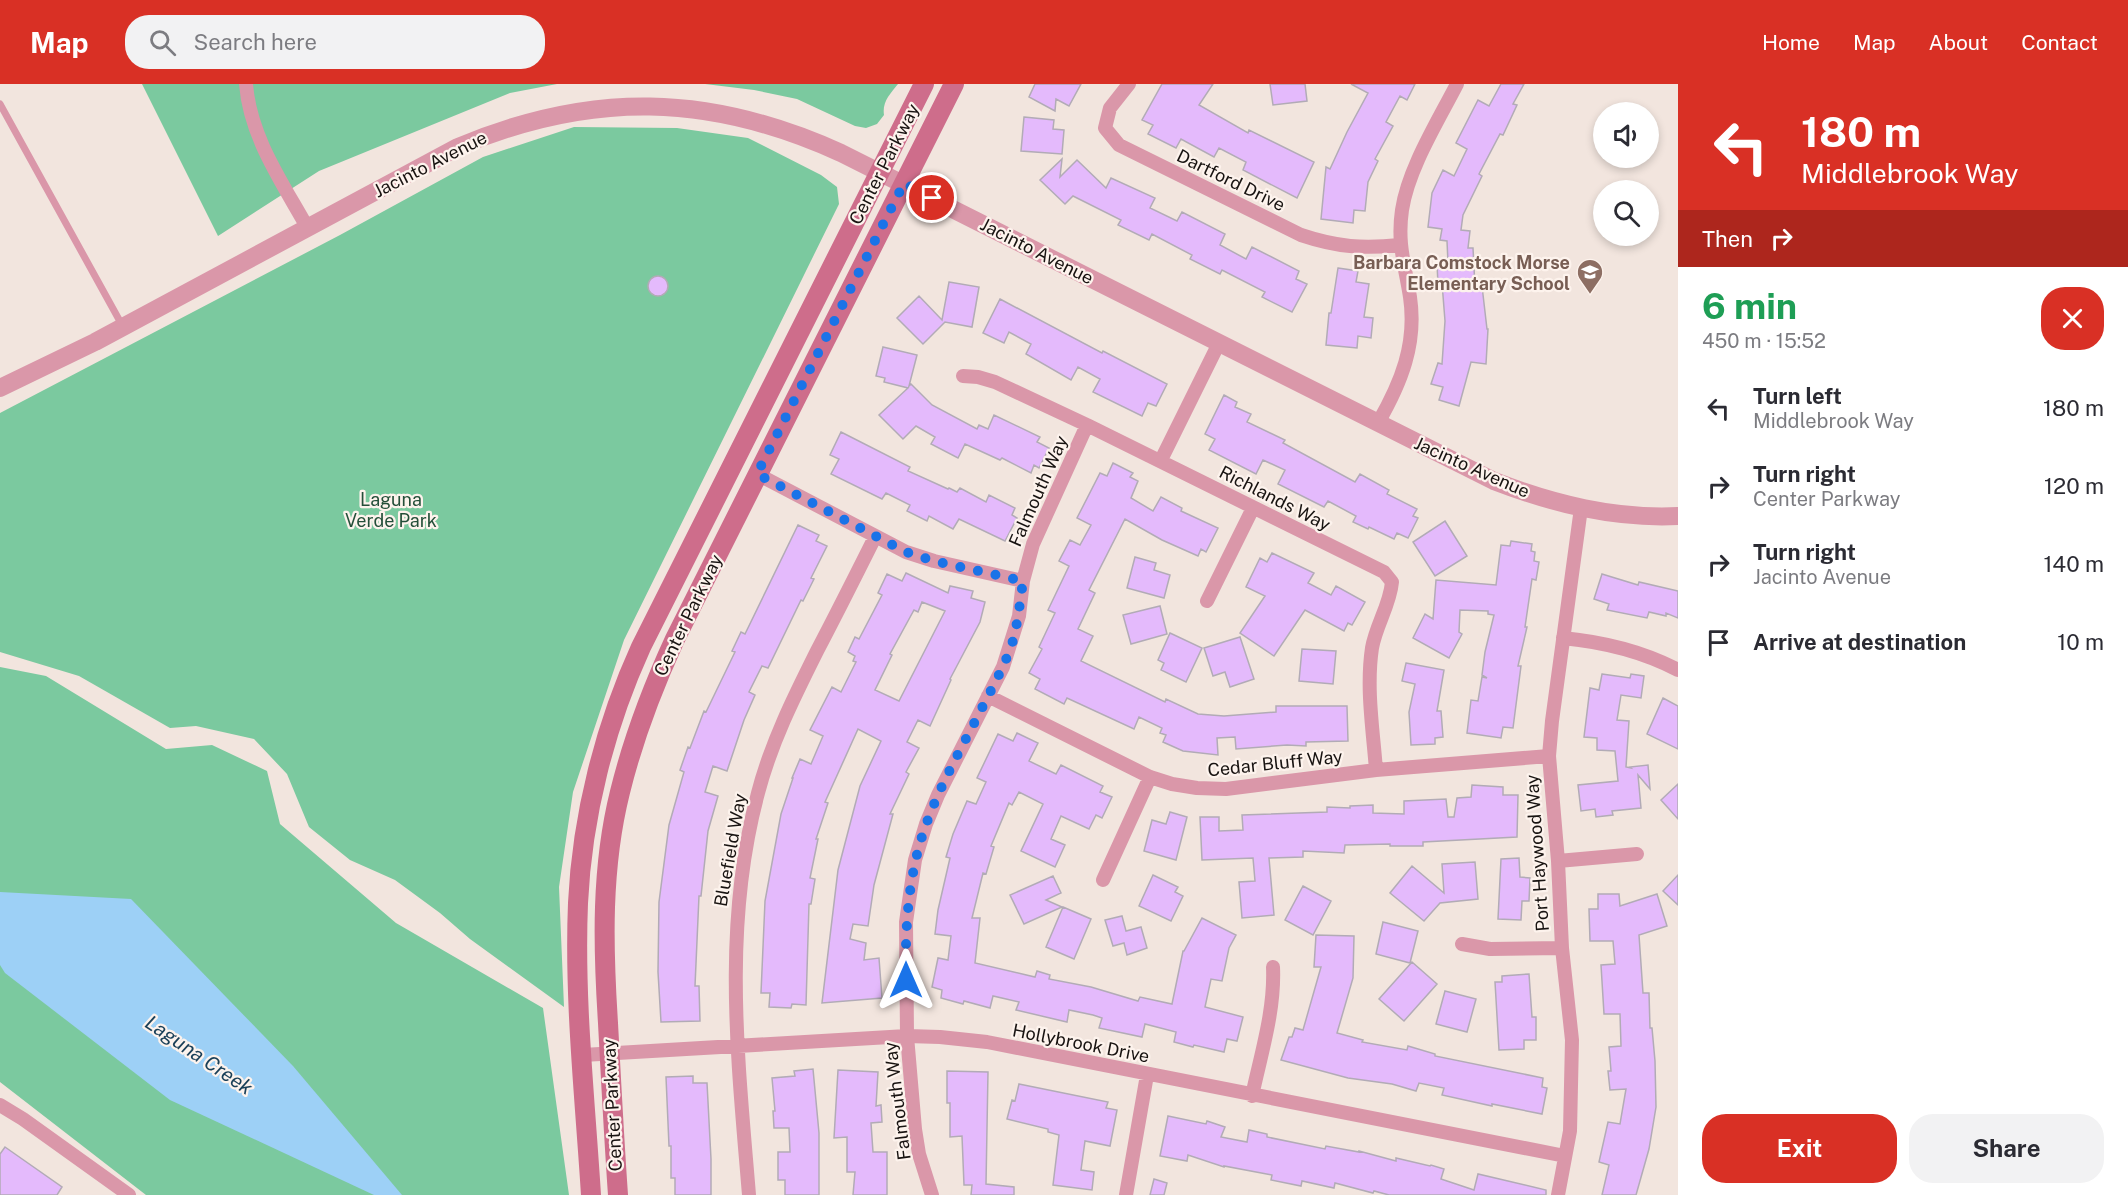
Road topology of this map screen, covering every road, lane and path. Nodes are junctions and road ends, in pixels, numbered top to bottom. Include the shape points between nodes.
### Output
1 (246, 84) edge
2 (924, 84) edge
3 (954, 84) edge
4 (1129, 84) edge
5 (1457, 84) edge
6 (0, 104) edge
7 (879, 172) junction
8 (904, 183) junction
9 (307, 227) junction
10 (1400, 244) junction
11 (123, 327) junction
12 (1219, 343) junction
13 (963, 376) dead end
14 (0, 388) edge
15 (1378, 423) junction
16 (1087, 425) junction
17 (1161, 460) junction
18 (757, 474) junction
19 (1253, 508) junction
20 (1581, 508) junction
21 (1678, 516) edge
22 (875, 537) junction
23 (1023, 581) junction
24 (1207, 601) dead end
25 (1563, 638) junction
26 (1678, 670) edge
27 (988, 696) junction
28 (1549, 756) junction
29 (1376, 770) junction
30 (1149, 777) junction
31 (1637, 854) dead end
32 (1558, 861) junction
33 (1103, 880) dead end
34 (1462, 944) dead end
35 (1562, 948) junction
36 (1273, 967) dead end
37 (907, 1036) junction
38 (737, 1045) junction
39 (609, 1053) junction
40 (583, 1055) junction
41 (1147, 1075) junction
42 (1252, 1096) junction
43 (0, 1105) edge
44 (1565, 1156) junction
45 (129, 1195) edge
46 (591, 1195) edge
47 (618, 1195) edge
48 (749, 1195) edge
49 (932, 1195) edge
50 (1126, 1195) edge
51 (1558, 1195) edge

1 - 9 street via 262,146
2 - 7 main road, Center Parkway
3 - 8 main road, Center Parkway
4 - 10 street, Dartford Drive via 1110,108 1106,128 1119,145 1301,235 1348,247
5 - 10 street via 1412,173 1402,208
6 - 11 lane
7 - 8 street, Jacinto Avenue
7 - 9 street, Jacinto Avenue via 795,134 722,113 639,106 596,108 492,132
7 - 40 main road, Center Parkway via 624,686 601,760 583,852 577,965
8 - 12 street, Jacinto Avenue
8 - 18 main road, Center Parkway
9 - 11 street, Jacinto Avenue
10 - 15 street via 1410,297 1409,353 1398,386
11 - 14 street, Jacinto Avenue
12 - 15 street, Jacinto Avenue
12 - 17 street
13 - 16 street, Richlands Way via 995,382
15 - 20 street, Jacinto Avenue via 1494,481
16 - 17 street, Richlands Way
16 - 23 street, Falmouth Way via 1033,544
17 - 19 street, Richlands Way
18 - 22 street
18 - 39 main road, Center Parkway via 649,698 620,794 605,895
19 - 24 street
19 - 29 street, Richlands Way via 1384,572 1392,582 1391,596 1375,632 1370,666
20 - 21 street, Jacinto Avenue
20 - 25 street, Port Haywood Way
22 - 23 street via 934,561
22 - 38 street, Bluefield Way via 791,703 758,792 738,896
23 - 27 street, Falmouth Way via 1012,644
25 - 26 street via 1624,648
25 - 28 street, Port Haywood Way
27 - 30 street, Cedar Bluff Way
27 - 37 street, Falmouth Way via 938,795 915,860 906,922
28 - 29 street, Cedar Bluff Way
28 - 32 street, Port Haywood Way
29 - 30 street, Cedar Bluff Way via 1226,789 1197,788
30 - 33 street
31 - 32 street
32 - 35 street, Port Haywood Way
34 - 35 street via 1490,949
35 - 44 street, Port Haywood Way via 1572,1040 1570,1131
36 - 42 street via 1274,986
37 - 38 street, Hollybrook Drive
37 - 41 street, Hollybrook Drive via 987,1042
37 - 49 street, Falmouth Way via 915,1129
38 - 39 street, Hollybrook Drive
38 - 48 street, Bluefield Way
39 - 40 street, Hollybrook Drive
39 - 47 main road, Center Parkway
40 - 46 main road, Center Parkway
41 - 42 street, Hollybrook Drive
41 - 50 street
42 - 44 street, Hollybrook Drive
43 - 45 street
44 - 51 street, Port Haywood Way

